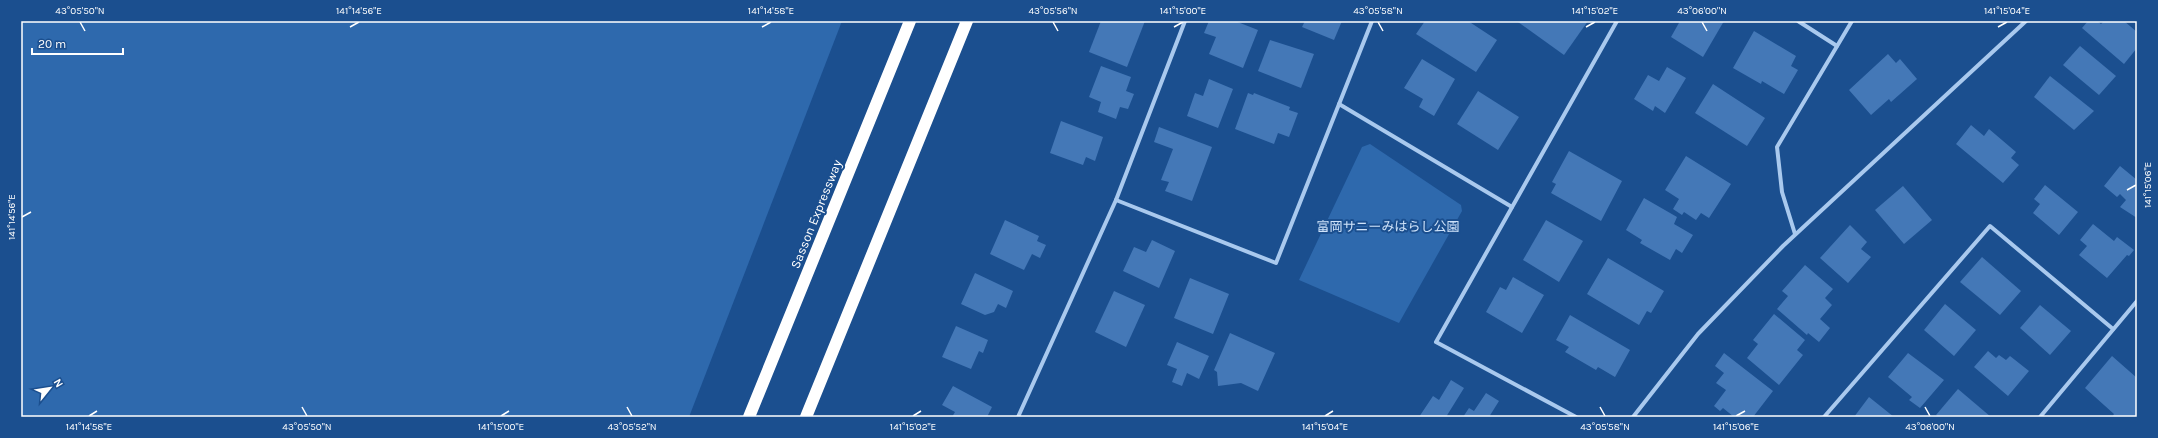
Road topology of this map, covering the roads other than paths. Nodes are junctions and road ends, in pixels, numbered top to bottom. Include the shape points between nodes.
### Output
1 (910, 21) edge
2 (967, 21) edge
3 (1185, 21) edge
4 (1372, 21) edge
5 (1617, 21) edge
6 (1798, 21) edge
7 (1852, 21) edge
8 (2026, 21) edge
9 (1837, 46) junction
10 (1339, 104) junction
11 (1116, 200) junction
12 (1512, 207) junction
13 (1795, 234) junction
14 (2137, 301) edge
15 (2114, 329) junction
16 (748, 417) edge
17 (806, 417) edge
18 (1018, 417) edge
19 (1576, 417) edge
20 (1633, 417) edge
21 (1824, 417) edge
22 (2040, 417) edge

1 - 16 highway, Sasson Expressway
2 - 17 highway
3 - 11 street
4 - 10 street
5 - 12 street
6 - 9 street
7 - 9 street
8 - 13 street
9 - 13 street via 1777,147 1782,192
10 - 11 street via 1276,263
10 - 12 street
11 - 18 street
12 - 19 street via 1436,342
13 - 20 street via 1698,334
14 - 15 street
15 - 21 street via 1990,226
15 - 22 street

